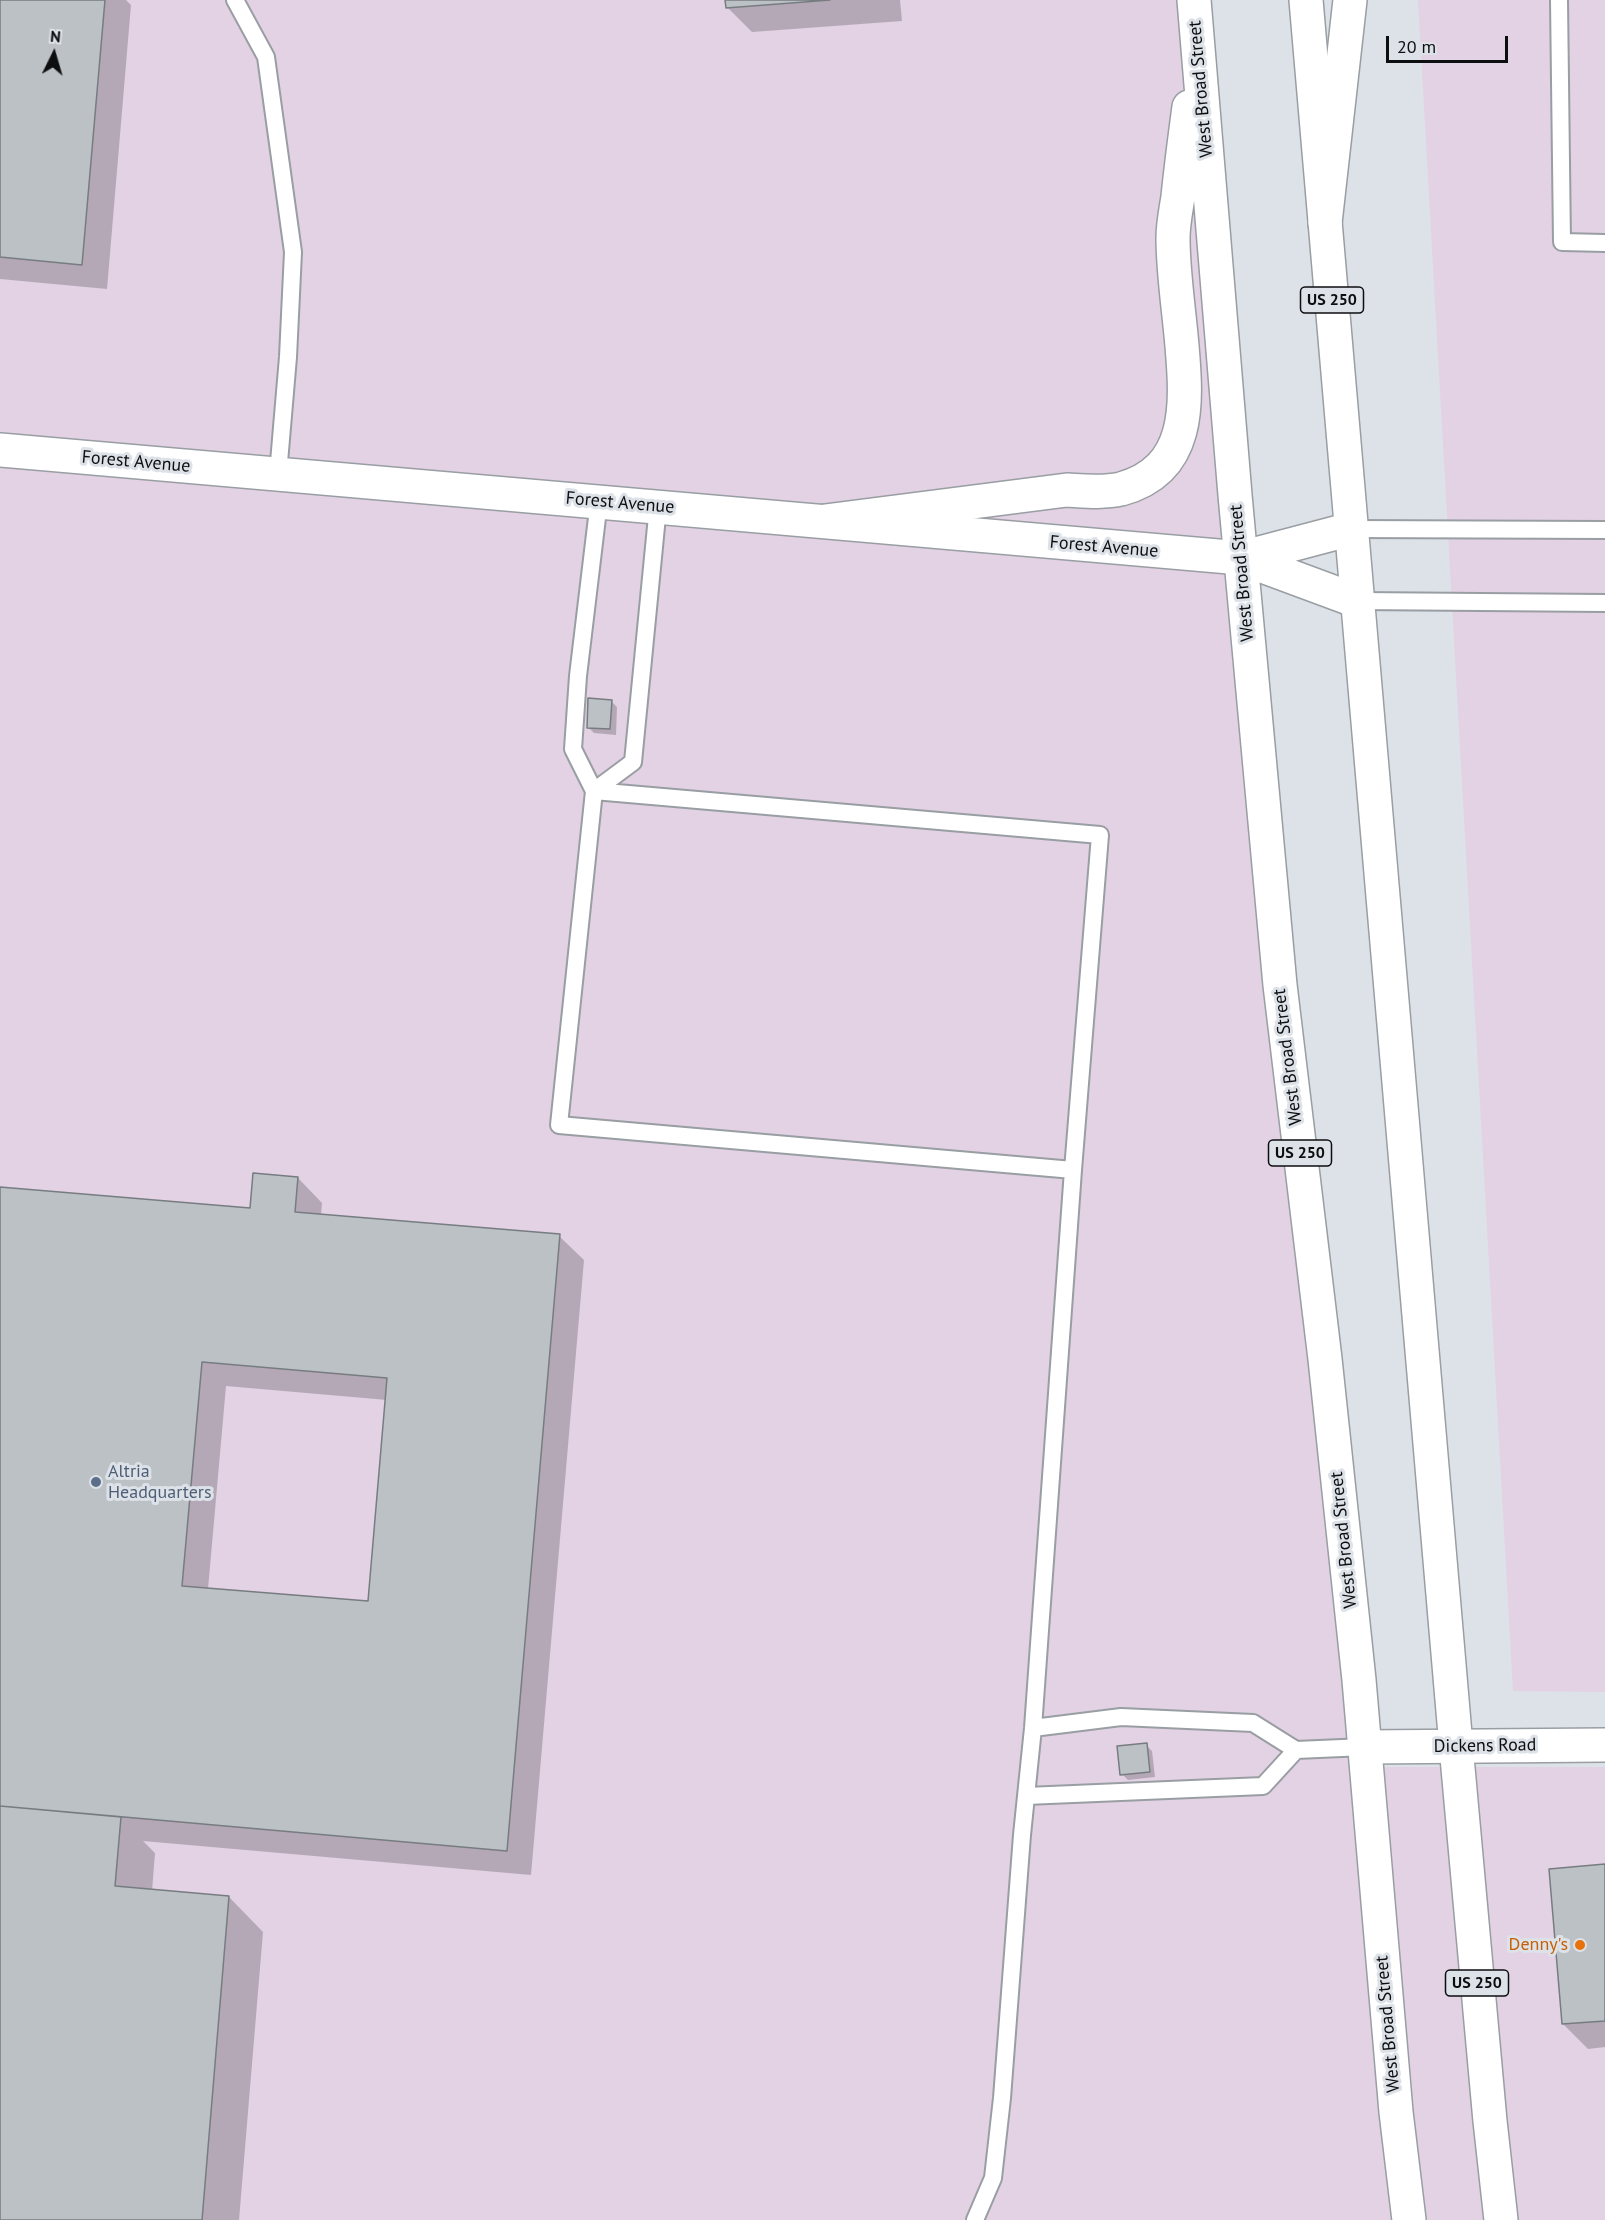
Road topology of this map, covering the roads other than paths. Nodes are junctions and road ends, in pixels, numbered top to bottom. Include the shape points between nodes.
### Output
1 (235, 0) edge
2 (1194, 0) edge
3 (1306, 0) edge
4 (1350, 0) edge
5 (1559, 0) edge
6 (1197, 39) junction
7 (1325, 223) junction
8 (1605, 243) edge
9 (0, 450) edge
10 (278, 474) junction
11 (599, 501) junction
12 (658, 506) junction
13 (825, 521) junction
14 (1352, 529) junction
15 (1605, 530) edge
16 (1241, 558) junction
17 (1357, 601) junction
18 (1605, 603) edge
19 (594, 790) junction
20 (1073, 1170) junction
21 (1033, 1728) junction
22 (1605, 1745) edge
23 (1456, 1746) junction
24 (1365, 1747) junction
25 (1296, 1750) junction
26 (1026, 1796) junction
27 (975, 2220) edge
28 (1409, 2220) edge
29 (1502, 2220) edge

1 - 10 lane via 266,57 293,252
2 - 6 main road, West Broad Street / US 250
3 - 7 main road, US 250
4 - 7 main road
5 - 8 lane via 1562,242
6 - 13 main road via 1173,237 1186,407 1179,438 1167,459 1152,475 1121,489 1067,490
6 - 16 main road, West Broad Street / US 250
7 - 14 main road, US 250
9 - 10 main road, Forest Avenue
10 - 11 main road, Forest Avenue
11 - 12 main road, Forest Avenue
11 - 19 lane via 573,749
12 - 13 main road, Forest Avenue
12 - 19 lane via 633,762
13 - 16 main road, Forest Avenue
14 - 15 lane
14 - 16 main road, Forest Avenue
14 - 17 main road, US 250
16 - 17 main road, Forest Avenue
16 - 24 main road, West Broad Street / US 250 via 1280,985 1325,1359
17 - 18 lane
17 - 23 main road, US 250
19 - 20 lane via 1100,835
19 - 20 lane via 559,1125
20 - 21 lane
21 - 25 lane via 1121,1717 1254,1723
21 - 26 lane
22 - 23 main road, Dickens Road
23 - 24 main road, Dickens Road
23 - 29 main road, US 250
24 - 25 lane
24 - 28 main road, West Broad Street / US 250
25 - 26 lane via 1263,1786
26 - 27 lane via 993,2178

